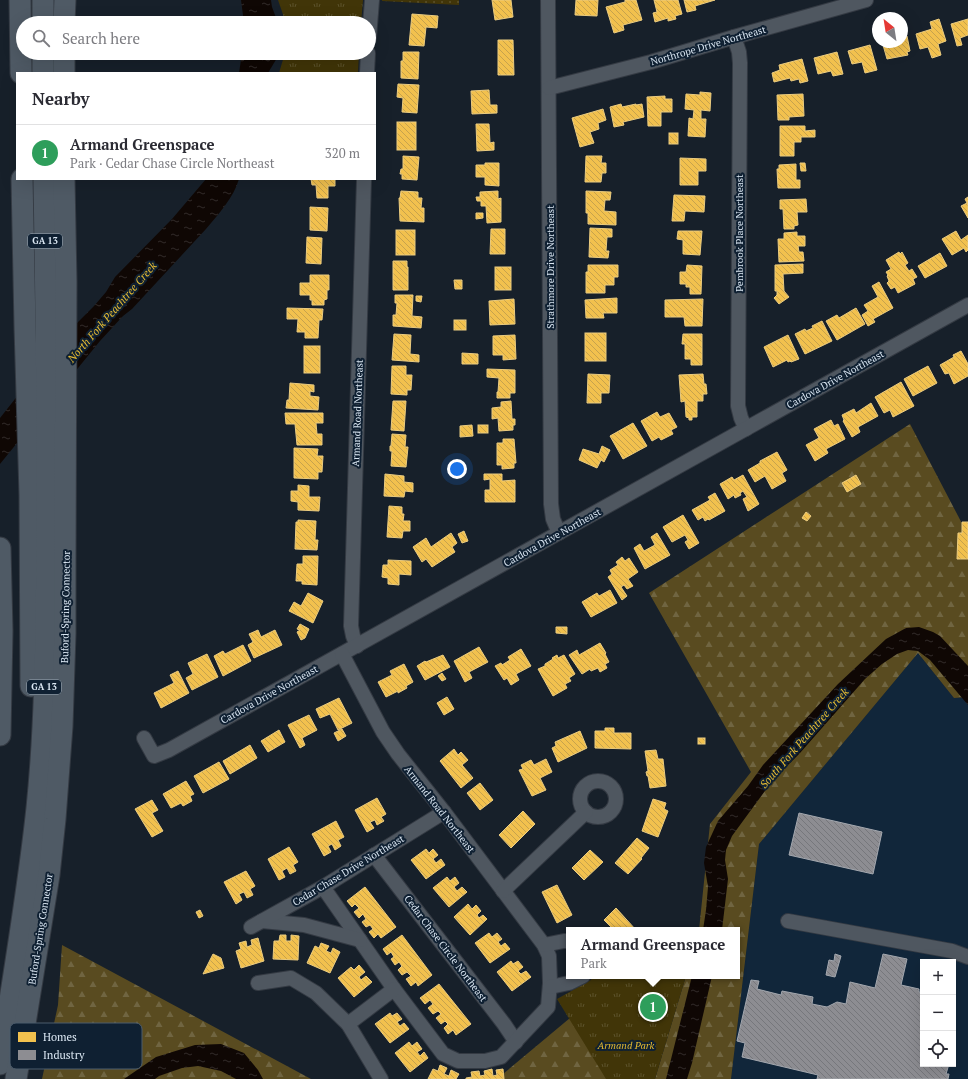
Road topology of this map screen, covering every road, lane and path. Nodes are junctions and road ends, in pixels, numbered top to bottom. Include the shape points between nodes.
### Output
1 (43, 0) edge
2 (65, 0) edge
3 (372, 0) edge
4 (548, 0) edge
5 (866, 0) edge
6 (20, 5) edge
7 (20, 16) edge
8 (43, 16) edge
9 (64, 16) edge
10 (371, 16) edge
11 (734, 37) junction
12 (21, 60) edge
13 (43, 60) edge
14 (64, 60) edge
15 (368, 60) edge
16 (21, 72) edge
17 (44, 72) edge
18 (64, 72) edge
19 (367, 72) edge
20 (549, 88) junction
21 (22, 180) edge
22 (44, 180) edge
23 (64, 180) edge
24 (364, 180) edge
25 (968, 305) edge
26 (746, 429) junction
27 (559, 533) junction
28 (0, 548) edge
29 (357, 646) junction
30 (342, 654) junction
31 (0, 735) edge
32 (144, 738) dead end
33 (444, 812) junction
34 (586, 812) dead end
35 (374, 855) junction
36 (323, 887) junction
37 (503, 891) junction
38 (26, 896) junction
39 (788, 922) dead end
40 (360, 940) junction
41 (566, 941) edge
42 (547, 951) junction
43 (968, 957) edge
44 (577, 979) edge
45 (258, 983) dead end
46 (550, 987) junction
47 (394, 989) junction
48 (25, 1023) edge
49 (348, 1024) junction
50 (516, 1042) junction
51 (0, 1064) edge
52 (18, 1069) edge
53 (16, 1079) edge
54 (381, 1079) edge

1 - 8 highway
2 - 9 highway
3 - 10 street
4 - 20 street, Strathmore Drive Northeast
5 - 11 street, Northrope Drive Northeast
6 - 7 highway
11 - 20 street, Northrope Drive Northeast via 651,62
11 - 26 street, Pembrook Place Northeast via 740,63 738,406
12 - 16 highway
13 - 17 highway
14 - 18 highway
15 - 19 street
20 - 27 street, Strathmore Drive Northeast via 551,504 553,519
21 - 38 highway via 30,495 30,738
22 - 38 highway, Buford-Spring Connector / GA 13 via 47,631 37,807
23 - 48 highway, Buford-Spring Connector / GA 13 via 66,454 62,726 49,875
24 - 29 street, Armand Road Northeast via 352,626
25 - 26 street, Cardova Drive Northeast
26 - 27 street, Cardova Drive Northeast
27 - 29 street, Cardova Drive Northeast
28 - 31 highway
29 - 30 street, Cardova Drive Northeast
30 - 32 street, Cardova Drive Northeast via 169,750 154,756
30 - 33 street, Armand Road Northeast via 383,732
33 - 35 street, Cedar Chase Drive Northeast
33 - 37 street, Armand Road Northeast
34 - 37 street
35 - 36 street, Cedar Chase Drive Northeast
35 - 50 street, Cedar Chase Circle Northeast
36 - 40 street
36 - 40 street, Cedar Chase Drive Northeast via 256,924 304,925
37 - 42 street, Armand Road Northeast
38 - 51 highway, Buford-Spring Connector / GA 13
39 - 43 street via 952,951
40 - 47 street
41 - 42 street
42 - 46 street
44 - 46 street
45 - 49 street via 291,978 316,993
46 - 50 street via 548,1007
47 - 49 street
47 - 50 street via 443,1054 451,1058 458,1061 485,1061 501,1057
49 - 54 street
52 - 53 highway, Buford-Spring Connector / GA 13

